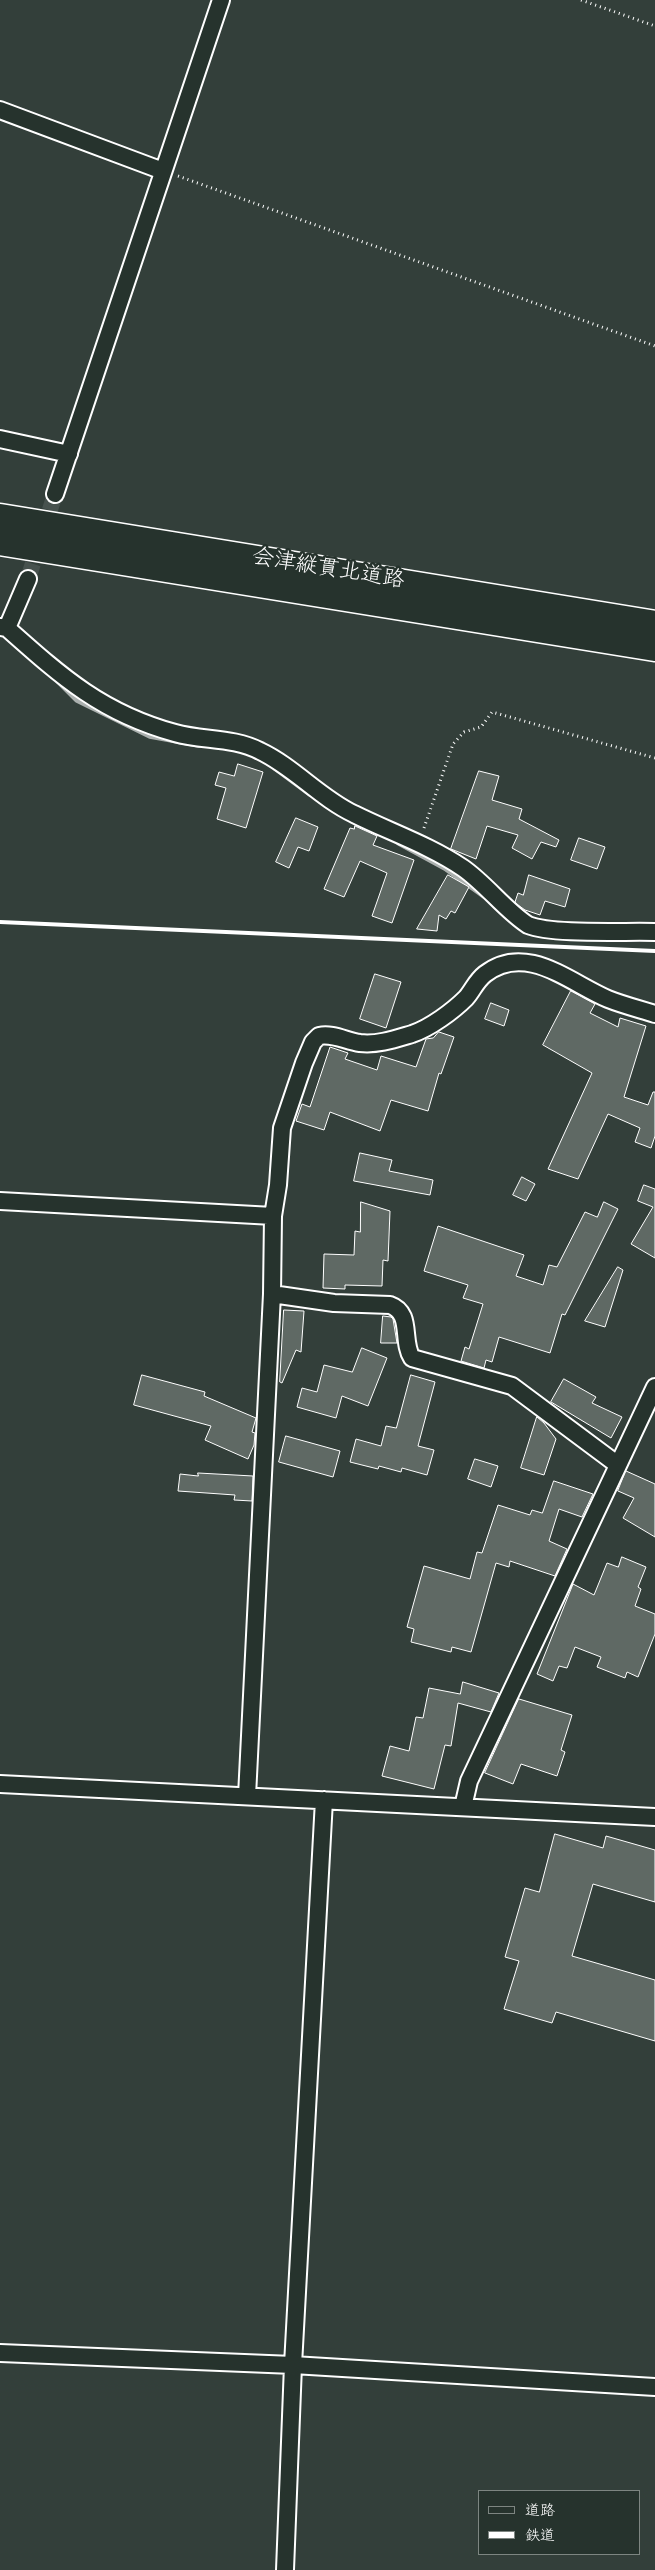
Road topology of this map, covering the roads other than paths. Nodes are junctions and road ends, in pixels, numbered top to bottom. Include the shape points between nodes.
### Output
1 (221, 0) edge
2 (0, 110) edge
3 (163, 171) junction
4 (0, 439) edge
5 (69, 454) junction
6 (55, 494) tunnel mouth
7 (0, 518) edge
8 (0, 541) edge
9 (28, 578) tunnel mouth
10 (655, 625) edge
11 (4, 628) edge
12 (655, 647) edge
13 (655, 932) edge
14 (655, 1014) edge
15 (0, 1201) edge
16 (273, 1216) junction
17 (272, 1294) junction
18 (655, 1387) edge
19 (618, 1465) junction
20 (0, 1784) edge
21 (246, 1796) junction
22 (324, 1800) junction
23 (463, 1807) junction
24 (655, 1817) edge
25 (0, 2353) edge
26 (293, 2365) junction
27 (655, 2387) edge
28 (285, 2570) edge

1 - 3 street
2 - 3 street
3 - 5 street
4 - 5 street
5 - 6 street
7 - 10 highway, 会津縦貫北道路
8 - 12 highway, 会津縦貫北道路
9 - 11 street
11 - 13 street via 63,678 115,711 144,724 186,736 227,740 275,759 347,810 462,867 500,898 520,920 536,928
14 - 16 street via 608,999 557,970 513,963 496,966 483,975 462,1001 414,1033 371,1043 333,1035 319,1036 304,1063 282,1128
15 - 16 street
16 - 17 street
17 - 19 street via 397,1308 404,1317 412,1358 516,1388
17 - 21 street
18 - 19 street
19 - 23 street via 469,1781
20 - 21 street
21 - 22 street
22 - 23 street
22 - 26 street
23 - 24 street
25 - 26 street
26 - 27 street
26 - 28 street

